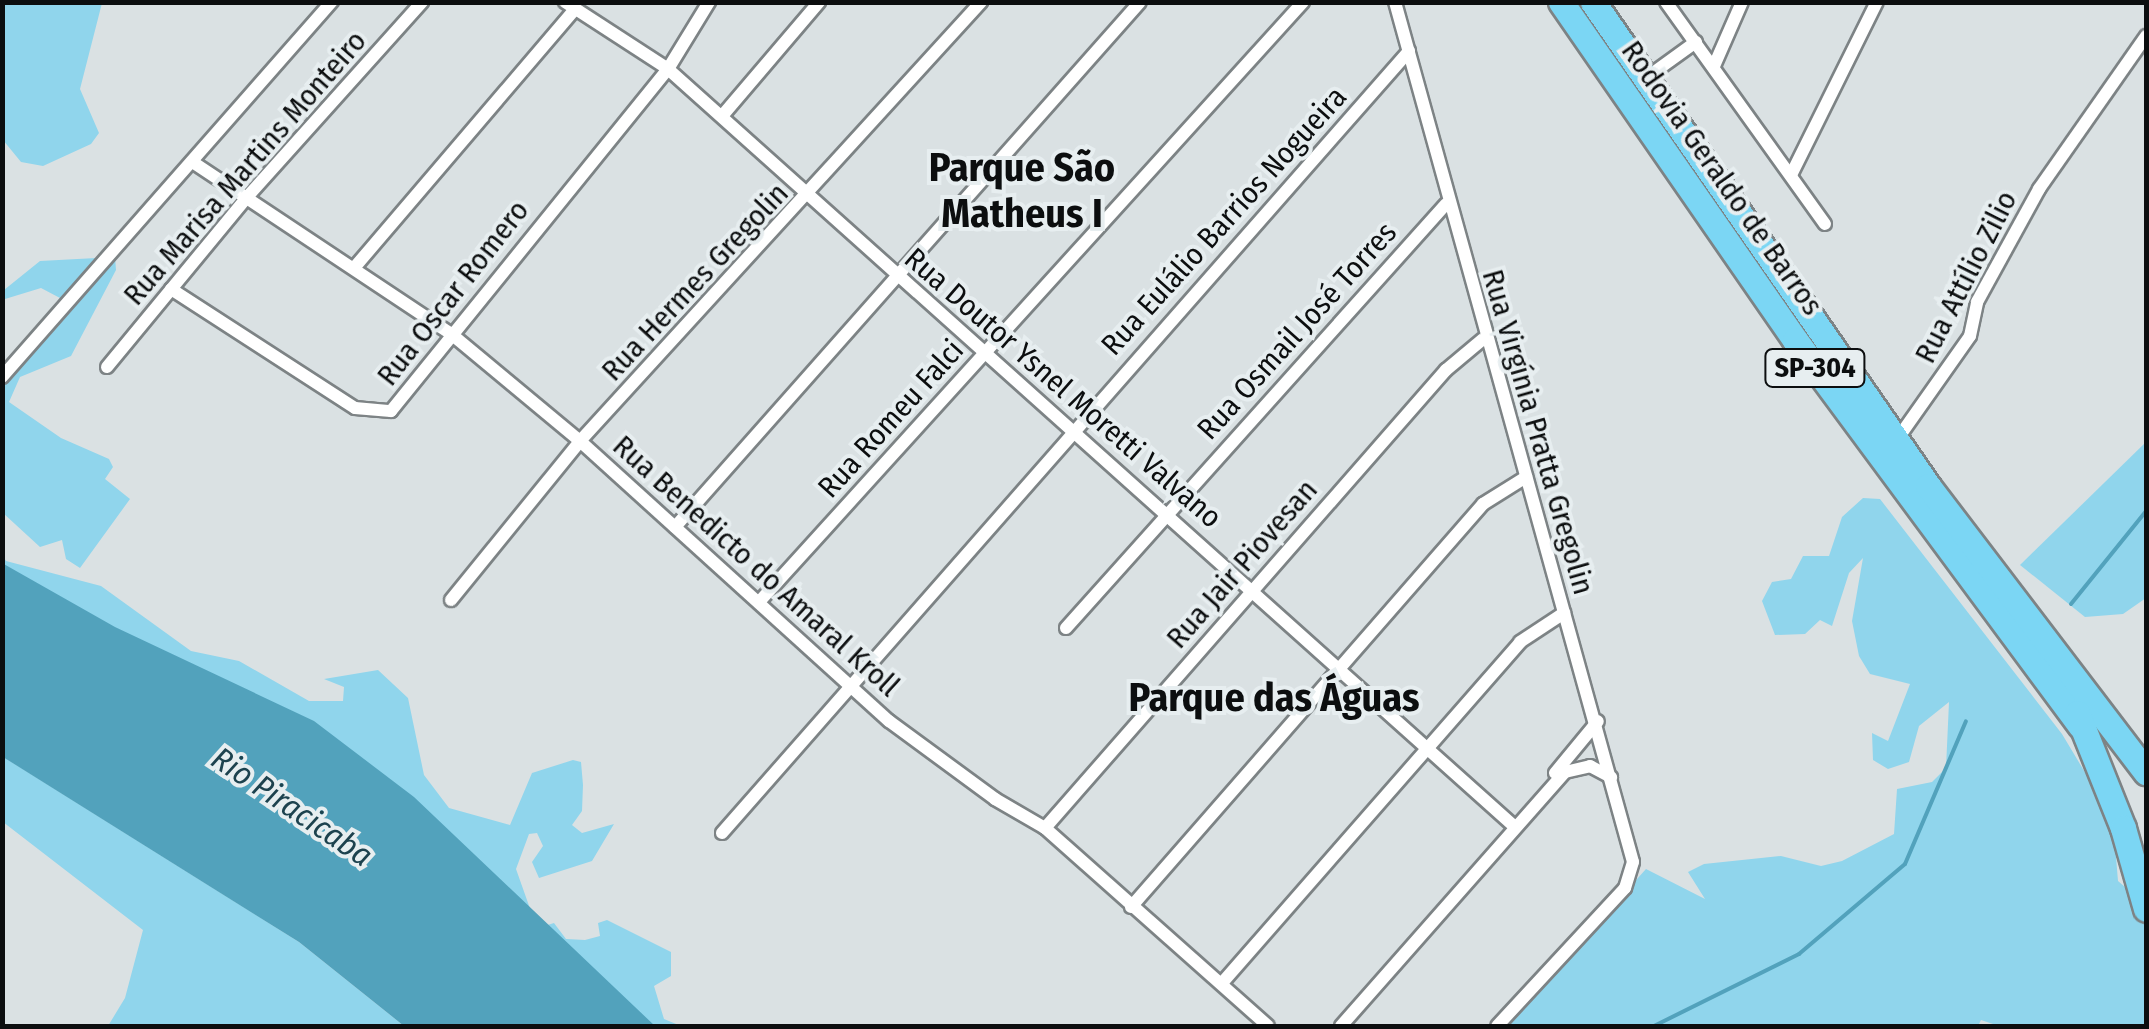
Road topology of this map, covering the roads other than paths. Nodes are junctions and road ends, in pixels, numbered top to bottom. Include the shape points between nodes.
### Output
1 (332, 2) edge
2 (422, 2) edge
3 (709, 2) edge
4 (819, 2) edge
5 (982, 2) edge
6 (1140, 2) edge
7 (1303, 2) edge
8 (1395, 2) edge
9 (1561, 2) edge
10 (1593, 2) edge
11 (1609, 2) edge
12 (1666, 2) edge
13 (1742, 2) edge
14 (1876, 2) edge
15 (570, 6) edge
16 (2146, 36) edge
17 (1696, 42) junction
18 (1409, 51) junction
19 (1714, 66) junction
20 (668, 69) junction
21 (1657, 70) junction
22 (722, 116) junction
23 (194, 163) junction
24 (1792, 173) junction
25 (248, 196) junction
26 (809, 197) junction
27 (1446, 204) junction
28 (1825, 224) dead end
29 (1758, 240) junction
30 (354, 268) junction
31 (898, 276) junction
32 (171, 289) junction
33 (450, 333) junction
34 (1483, 339) junction
35 (986, 352) junction
36 (108, 368) dead end
37 (2, 377) edge
38 (1071, 431) junction
39 (580, 441) junction
40 (1896, 441) junction
41 (1526, 477) junction
42 (1166, 513) junction
43 (676, 527) junction
44 (1253, 588) junction
45 (451, 600) dead end
46 (759, 602) junction
47 (1564, 613) junction
48 (1066, 628) dead end
49 (1342, 670) junction
50 (849, 682) junction
51 (1598, 721) junction
52 (2090, 722) junction
53 (1426, 744) junction
54 (2146, 772) edge
55 (1611, 777) junction
56 (1543, 795) junction
57 (1515, 827) junction
58 (1046, 828) junction
59 (722, 833) dead end
60 (1131, 907) junction
61 (2146, 909) edge
62 (1222, 983) junction
63 (1268, 1026) edge
64 (1341, 1026) edge
65 (1497, 1026) edge

1 - 23 street
2 - 25 street, Rua Marisa Martins Monteiro
3 - 20 street, Rua Oscar Romero
4 - 22 street
5 - 26 street, Rua Hermes Gregolin
6 - 31 street
7 - 35 street, Rua Romeu Falci
8 - 18 street, Rua Virgínia Pratta Gregolin
9 - 52 highway, Rodovia Geraldo de Barros / SP-304 via 1795,340
10 - 29 highway, Rodovia Geraldo de Barros / SP-304
11 - 21 highway
12 - 17 street
13 - 19 street
14 - 24 street
15 - 20 street, Rua Doutor Ysnel Moretti Valvano
15 - 30 street
16 - 40 street, Rua Attílio Zilio via 2039,189 1977,302 1970,336
17 - 19 street
17 - 21 street
18 - 27 street, Rua Virgínia Pratta Gregolin
18 - 38 street, Rua Eulálio Barrios Nogueira
19 - 24 street
20 - 22 street, Rua Doutor Ysnel Moretti Valvano
20 - 33 street, Rua Oscar Romero
21 - 29 highway via 1722,167
22 - 26 street, Rua Doutor Ysnel Moretti Valvano
23 - 25 street, Rua Benedicto do Amaral Kroll
23 - 37 street
24 - 28 street
25 - 30 street, Rua Benedicto do Amaral Kroll
25 - 32 street, Rua Marisa Martins Monteiro
26 - 31 street, Rua Doutor Ysnel Moretti Valvano
26 - 39 street, Rua Hermes Gregolin
27 - 34 street, Rua Virgínia Pratta Gregolin
27 - 42 street, Rua Osmail José Torres
29 - 40 highway, Rodovia Geraldo de Barros / SP-304
30 - 33 street, Rua Benedicto do Amaral Kroll
31 - 35 street, Rua Doutor Ysnel Moretti Valvano
31 - 43 street
32 - 33 street, Rua Oscar Romero via 367,412 398,406
32 - 36 street, Rua Marisa Martins Monteiro
33 - 39 street, Rua Benedicto do Amaral Kroll
34 - 41 street, Rua Virgínia Pratta Gregolin
34 - 44 street, Rua Jair Piovesan via 1446,370
35 - 38 street, Rua Doutor Ysnel Moretti Valvano
35 - 46 street, Rua Romeu Falci
38 - 42 street, Rua Doutor Ysnel Moretti Valvano
38 - 50 street, Rua Eulálio Barrios Nogueira
39 - 43 street, Rua Benedicto do Amaral Kroll
39 - 45 street, Rua Hermes Gregolin
40 - 52 highway, Rodovia Geraldo de Barros / SP-304 via 2062,666
41 - 47 street, Rua Virgínia Pratta Gregolin
41 - 49 street via 1483,504
42 - 44 street, Rua Doutor Ysnel Moretti Valvano
42 - 48 street, Rua Osmail José Torres
43 - 46 street, Rua Benedicto do Amaral Kroll
44 - 49 street, Rua Doutor Ysnel Moretti Valvano
44 - 58 street, Rua Jair Piovesan
46 - 50 street, Rua Benedicto do Amaral Kroll
47 - 51 street, Rua Virgínia Pratta Gregolin
47 - 53 street via 1537,626
49 - 53 street, Rua Doutor Ysnel Moretti Valvano
49 - 60 street
50 - 58 street, Rua Benedicto do Amaral Kroll via 950,768
50 - 59 street, Rua Eulálio Barrios Nogueira
51 - 55 street, Rua Virgínia Pratta Gregolin
51 - 56 street
52 - 54 highway
52 - 61 highway
53 - 57 street, Rua Doutor Ysnel Moretti Valvano
53 - 62 street
55 - 56 street via 1582,765
55 - 65 street, Rua Virgínia Pratta Gregolin via 1633,874
56 - 57 street
57 - 64 street
58 - 60 street, Rua Benedicto do Amaral Kroll
60 - 62 street, Rua Benedicto do Amaral Kroll
62 - 63 street, Rua Benedicto do Amaral Kroll

